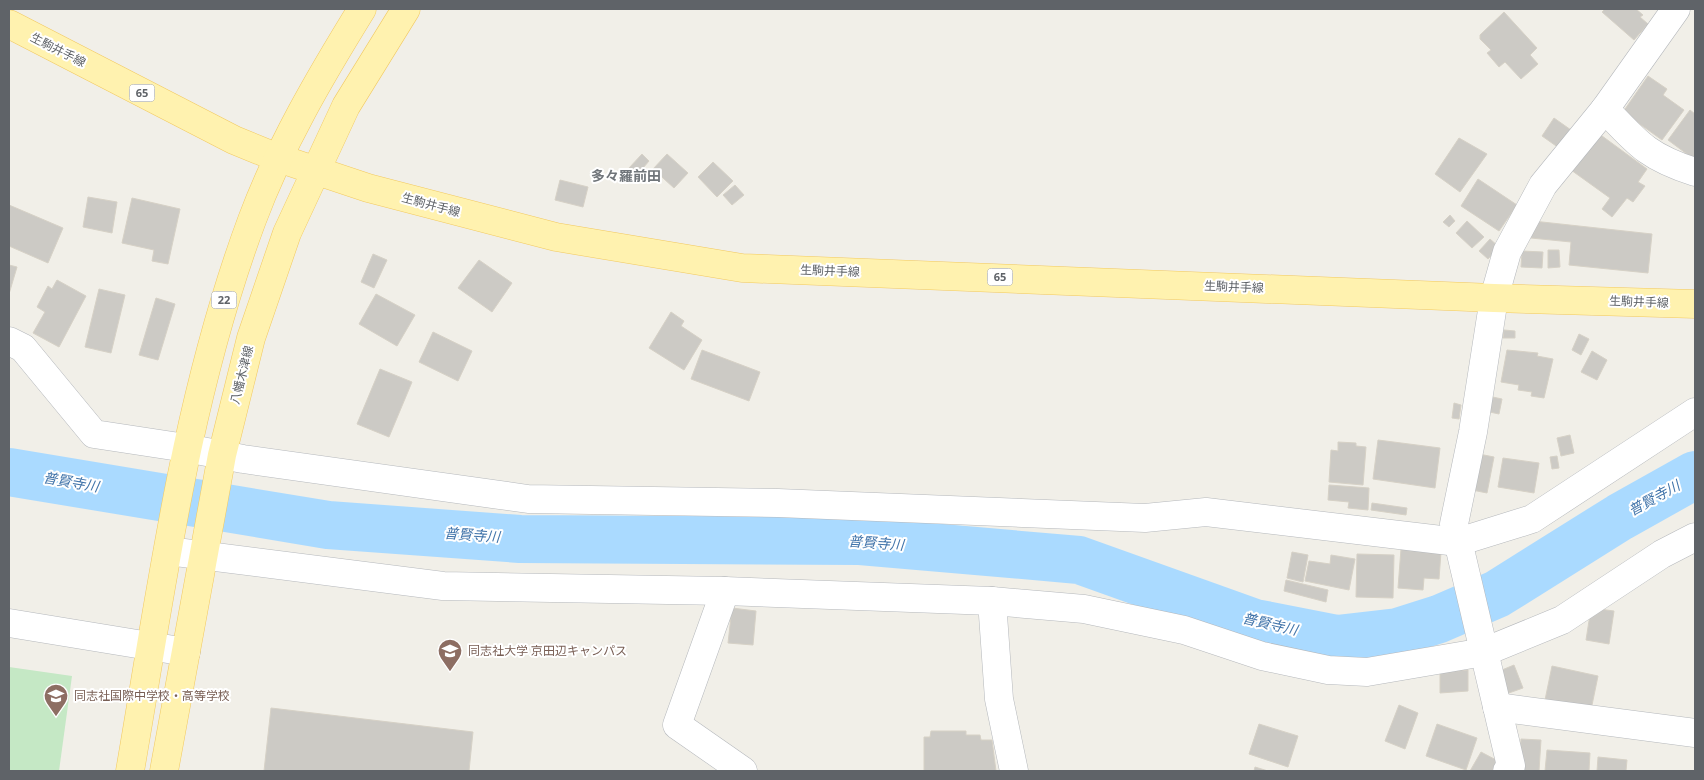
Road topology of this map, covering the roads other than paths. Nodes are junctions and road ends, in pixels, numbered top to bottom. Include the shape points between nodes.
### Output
1 (362, 9) edge
2 (406, 9) edge
3 (1676, 9) edge
4 (9, 24) edge
5 (1605, 109) junction
6 (278, 158) junction
7 (316, 172) junction
8 (1695, 172) edge
9 (1494, 298) junction
10 (1695, 304) edge
11 (9, 341) edge
12 (1695, 412) edge
13 (186, 448) junction
14 (222, 455) junction
15 (1695, 537) edge
16 (168, 551) junction
17 (1461, 555) junction
18 (203, 556) junction
19 (724, 591) junction
20 (992, 601) junction
21 (9, 624) edge
22 (152, 646) junction
23 (1483, 646) junction
24 (186, 652) junction
25 (1497, 708) junction
26 (1695, 733) edge
27 (130, 771) edge
28 (164, 771) edge
29 (743, 771) edge
30 (1014, 771) edge
31 (1507, 771) edge

1 - 6 main road, 22 via 313,88
2 - 7 main road, 八幡木津線 via 346,106
3 - 5 street
4 - 6 main road, 生駒井手線 / 65 via 234,140
5 - 8 street via 1641,147 1667,163
5 - 9 street via 1543,186 1506,252
6 - 7 main road, 生駒井手線 / 65
6 - 13 main road, 22 via 252,219 217,323
7 - 9 main road, 生駒井手線 / 65 via 556,237 742,268
7 - 14 main road, 八幡木津線 via 287,233 251,338
9 - 10 main road, 生駒井手線 / 65
9 - 17 street via 1473,432 1454,524
11 - 13 street via 23,348 94,434
12 - 17 street via 1532,519
13 - 14 street
13 - 16 main road, 22
14 - 17 street via 528,499 778,503 1144,518 1206,512
14 - 18 main road, 八幡木津線
15 - 23 street via 1662,554 1562,620
16 - 18 street
16 - 22 main road, 22
17 - 23 street
18 - 19 street via 443,586
18 - 24 main road, 八幡木津線
19 - 20 street
19 - 29 street via 677,725
20 - 23 street via 1084,609 1184,630 1262,656 1328,670 1368,672
20 - 30 street via 999,699
21 - 22 street
22 - 24 street
22 - 27 main road, 22
23 - 25 street
24 - 28 main road, 八幡木津線
25 - 26 street
25 - 31 street via 1511,766

